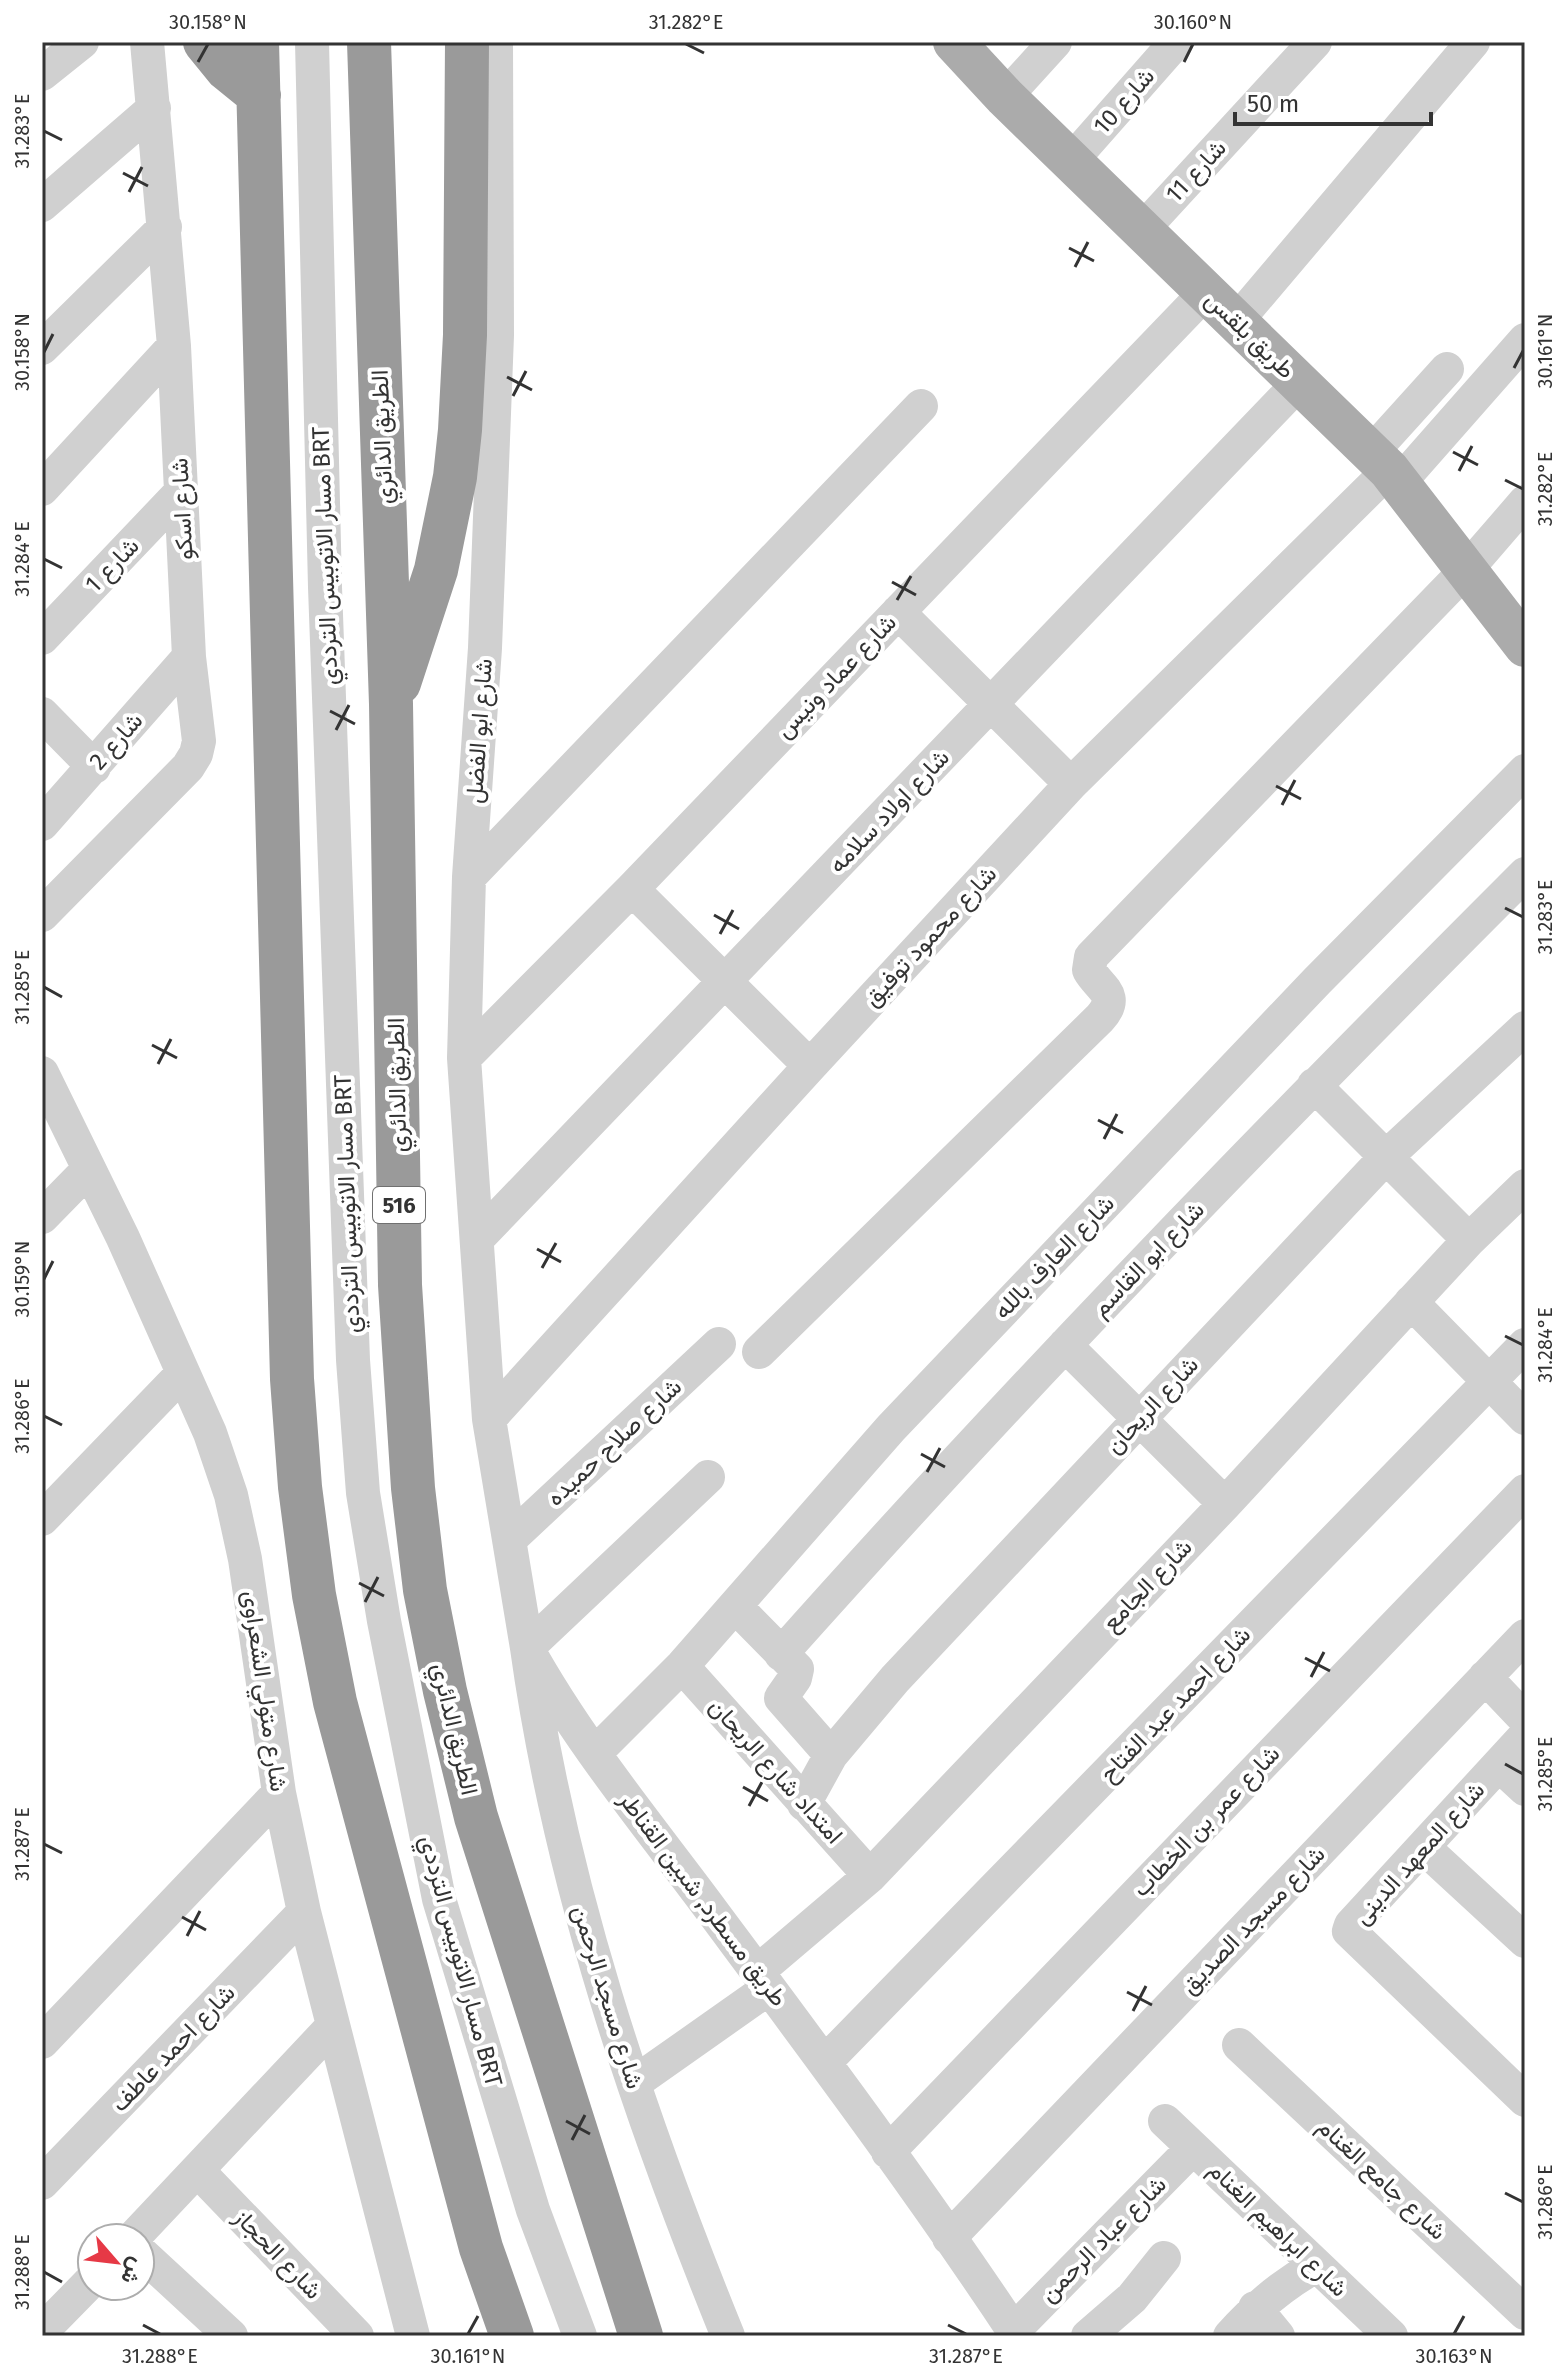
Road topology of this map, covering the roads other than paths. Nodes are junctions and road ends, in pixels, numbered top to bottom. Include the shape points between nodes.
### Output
1 (82, 42) edge
2 (147, 42) edge
3 (205, 42) edge
4 (257, 42) edge
5 (312, 42) edge
6 (369, 42) edge
7 (467, 42) edge
8 (496, 42) edge
9 (954, 42) edge
10 (1055, 42) edge
11 (1176, 42) edge
12 (1315, 42) edge
13 (1473, 42) edge
14 (42, 74) edge
15 (259, 95) junction
16 (1005, 97) junction
17 (154, 108) junction
18 (1072, 160) junction
19 (42, 205) edge
20 (165, 227) junction
21 (1142, 230) junction
22 (1205, 293) junction
23 (1235, 323) junction
24 (1525, 340) edge
25 (174, 346) junction
26 (42, 348) edge
27 (1447, 369) dead end
28 (1300, 382) junction
29 (921, 406) dead end
30 (1386, 469) junction
31 (42, 489) edge
32 (181, 492) junction
33 (1525, 502) edge
34 (1467, 569) junction
35 (898, 612) junction
36 (42, 638) edge
37 (1525, 646) edge
38 (189, 657) junction
39 (391, 704) junction
40 (991, 705) junction
41 (46, 725) edge
42 (94, 767) junction
43 (1525, 771) edge
44 (1071, 784) junction
45 (42, 824) edge
46 (1525, 874) edge
47 (469, 877) junction
48 (632, 889) junction
49 (42, 915) edge
50 (725, 981) junction
51 (1525, 1028) edge
52 (464, 1058) junction
53 (810, 1066) junction
54 (42, 1073) edge
55 (1314, 1085) junction
56 (1386, 1157) junction
57 (88, 1170) junction
58 (1525, 1186) edge
59 (42, 1217) edge
60 (477, 1239) junction
61 (1469, 1240) junction
62 (1411, 1302) junction
63 (719, 1344) dead end
64 (1065, 1345) junction
65 (1525, 1345) edge
66 (759, 1352) dead end
67 (182, 1374) junction
68 (1489, 1382) junction
69 (1525, 1418) edge
70 (489, 1419) junction
71 (1139, 1419) junction
72 (708, 1477) dead end
73 (1525, 1491) edge
74 (1225, 1504) junction
75 (42, 1519) edge
76 (509, 1540) junction
77 (736, 1607) junction
78 (1525, 1636) edge
79 (527, 1648) junction
80 (781, 1654) junction
81 (682, 1666) junction
82 (1485, 1677) junction
83 (1525, 1719) edge
84 (1525, 1736) edge
85 (595, 1753) junction
86 (831, 1755) junction
87 (1499, 1765) junction
88 (1525, 1789) edge
89 (279, 1793) junction
90 (804, 1804) junction
91 (1423, 1847) junction
92 (870, 1876) junction
93 (304, 1912) junction
94 (1525, 1941) edge
95 (763, 1980) junction
96 (332, 2027) junction
97 (42, 2042) edge
98 (1239, 2045) dead end
99 (825, 2062) junction
100 (634, 2083) junction
101 (1525, 2100) edge
102 (1165, 2121) dead end
103 (1193, 2148) junction
104 (888, 2152) junction
105 (198, 2171) junction
106 (42, 2183) edge
107 (149, 2222) edge
108 (949, 2238) junction
109 (1164, 2258) dead end
110 (1316, 2266) junction
111 (156, 2267) edge
112 (77, 2302) edge
113 (1255, 2308) junction
114 (1525, 2313) edge
115 (60, 2327) edge
116 (1016, 2333) edge
117 (231, 2336) edge
118 (357, 2336) edge
119 (413, 2336) edge
120 (512, 2336) edge
121 (580, 2336) edge
122 (641, 2336) edge
123 (728, 2336) edge
124 (1088, 2336) edge
125 (1230, 2336) edge
126 (1278, 2336) edge
127 (1391, 2336) edge

1 - 14 street
2 - 17 street, شارع اسكو
3 - 15 highway
4 - 15 highway
5 - 121 street, مسار الاتوبيس الترددي BRT via 325,587 353,1360 363,1493 439,1899 533,2210
6 - 39 highway, الطريق الدائري / 516
7 - 39 highway via 460,430 436,570
8 - 47 street, شارع ابو الفضل via 497,335 485,648
9 - 16 main road, طريق بلقس
10 - 16 street
11 - 18 street, شارع 10
12 - 21 street, شارع 11
13 - 23 street
15 - 120 highway via 292,1379 300,1487 314,1595 346,1747 481,2248
16 - 18 main road, طريق بلقس
17 - 19 street
17 - 20 street, شارع اسكو
18 - 21 main road, طريق بلقس
20 - 25 street, شارع اسكو
20 - 26 street
21 - 22 main road, طريق بلقس
22 - 23 main road, طريق بلقس
22 - 35 street, شارع عماد ونيس
23 - 28 main road, طريق بلقس
24 - 30 street
25 - 31 street
25 - 32 street, شارع اسكو
27 - 30 street
28 - 30 main road, طريق بلقس
28 - 40 street, شارع اولاد سلامه
29 - 47 street
30 - 34 main road, طريق بلقس
30 - 44 street, شارع محمود توفيق
32 - 36 street, شارع 1
32 - 38 street, شارع اسكو
33 - 34 street
34 - 37 main road, طريق بلقس
34 - 66 street via 1091,957 1089,970 1109,998 1100,1018
35 - 40 street
35 - 48 street, شارع عماد ونيس
38 - 42 street, شارع 2
38 - 49 street, شارع اسكو via 196,754
39 - 122 highway, الطريق الدائري / 516 via 400,1285 425,1590 476,1817
40 - 44 street
40 - 50 street, شارع اولاد سلامه
41 - 42 street
42 - 45 street, شارع 2
43 - 77 street, شارع العارف بالله via 891,1428
44 - 53 street, شارع محمود توفيق
46 - 55 street, شارع ابو القاسم
47 - 52 street, شارع ابو الفضل
48 - 50 street
48 - 52 street, شارع عماد ونيس
50 - 53 street
50 - 60 street, شارع اولاد سلامه
51 - 56 street, شارع الريحان
52 - 60 street, شارع ابو الفضل
53 - 70 street, شارع محمود توفيق
54 - 57 street, شارع متولي الشعراوى
55 - 56 street
55 - 64 street, شارع ابو القاسم
56 - 61 street
56 - 71 street, شارع الريحان
57 - 59 street
57 - 67 street, شارع متولي الشعراوى
58 - 61 street, شارع الجامع
60 - 70 street, شارع ابو الفضل
61 - 62 street, شارع الجامع
62 - 68 street
62 - 74 street, شارع الجامع
63 - 76 street, شارع صلاح حميده
64 - 71 street
64 - 80 street, شارع ابو القاسم
65 - 68 street, شارع احمد عبد الفتاح
67 - 75 street
67 - 89 street, شارع متولي الشعراوى via 210,1433 234,1508
68 - 69 street
68 - 99 street, شارع احمد عبد الفتاح
70 - 76 street, طريق مسطرد, شبين القناطر
71 - 74 street
71 - 86 street, شارع الريحان via 895,1679
72 - 79 street
73 - 104 street, شارع عمر بن الخطاب
74 - 92 street, شارع الجامع
76 - 79 street, طريق مسطرد, شبين القناطر
77 - 80 street
77 - 81 street, شارع العارف بالله
78 - 82 street, شارع مسجد الصديق
79 - 85 street, طريق مسطرد, شبين القناطر
79 - 100 street, شارع مسجد الرحمن via 556,1813
80 - 86 street via 797,1673 781,1698
81 - 85 street, شارع العارف بالله
81 - 90 street, امتداد شارع الريحان
82 - 83 street
82 - 108 street, شارع مسجد الصديق
84 - 87 street, شارع المعهد الدينى
85 - 95 street, طريق مسطرد, شبين القناطر
86 - 90 street, شارع الريحان
87 - 88 street
87 - 91 street, شارع المعهد الدينى
89 - 93 street, شارع متولي الشعراوى
89 - 97 street
90 - 92 street, امتداد شارع الريحان
91 - 94 street
91 - 101 street, شارع المعهد الدينى via 1349,1931
92 - 95 street, شارع الجامع
93 - 96 street, شارع متولي الشعراوى
93 - 106 street, شارع احمد عاطف
95 - 99 street, طريق مسطرد, شبين القناطر
95 - 100 street, شارع الجامع
96 - 105 street
96 - 119 street, شارع متولي الشعراوى
98 - 114 street, شارع جامع الغنام
99 - 104 street, طريق مسطرد, شبين القناطر
100 - 123 street, شارع مسجد الرحمن
102 - 103 street, شارع ابراهيم الغنام
103 - 110 street, شارع ابراهيم الغنام
103 - 116 street, شارع عباد الرحمن
104 - 108 street, طريق مسطرد, شبين القناطر
105 - 107 street
105 - 118 street, شارع الحجاز
108 - 116 street, طريق مسطرد, شبين القناطر
109 - 124 street via 1132,2298
110 - 113 street
110 - 127 street, شارع ابراهيم الغنام
111 - 117 street
112 - 115 street
113 - 125 street
113 - 126 street

